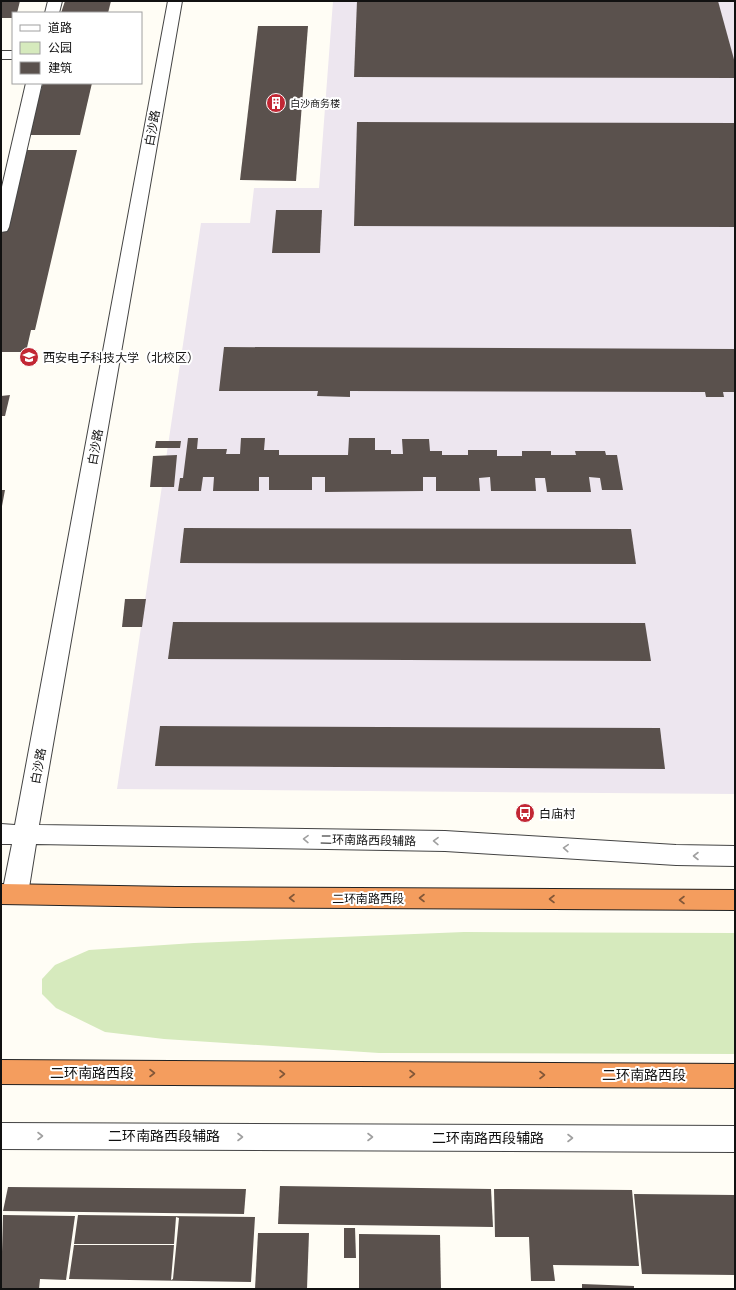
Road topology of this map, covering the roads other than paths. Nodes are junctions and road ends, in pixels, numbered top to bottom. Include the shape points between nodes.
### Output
1 (55, 1) edge
2 (175, 1) edge
3 (52, 12) edge
4 (1, 56) edge
5 (12, 56) edge
6 (34, 84) edge
7 (1, 227) edge
8 (1, 834) edge
9 (25, 834) junction
10 (735, 856) edge
11 (8, 894) edge
12 (735, 900) edge
13 (1, 1072) edge
14 (735, 1076) edge
15 (1, 1136) edge
16 (735, 1139) edge

1 - 3 street
2 - 9 street, 白沙路
4 - 5 street
6 - 7 street
8 - 9 street, 二环南路西段辅路
10 -> 9 street, 二环南路西段辅路 via 676,855 445,841
9 - 11 street, 白沙路
12 -> 11 highway, 二环南路西段
13 -> 14 highway, 二环南路西段
15 -> 16 street, 二环南路西段辅路

